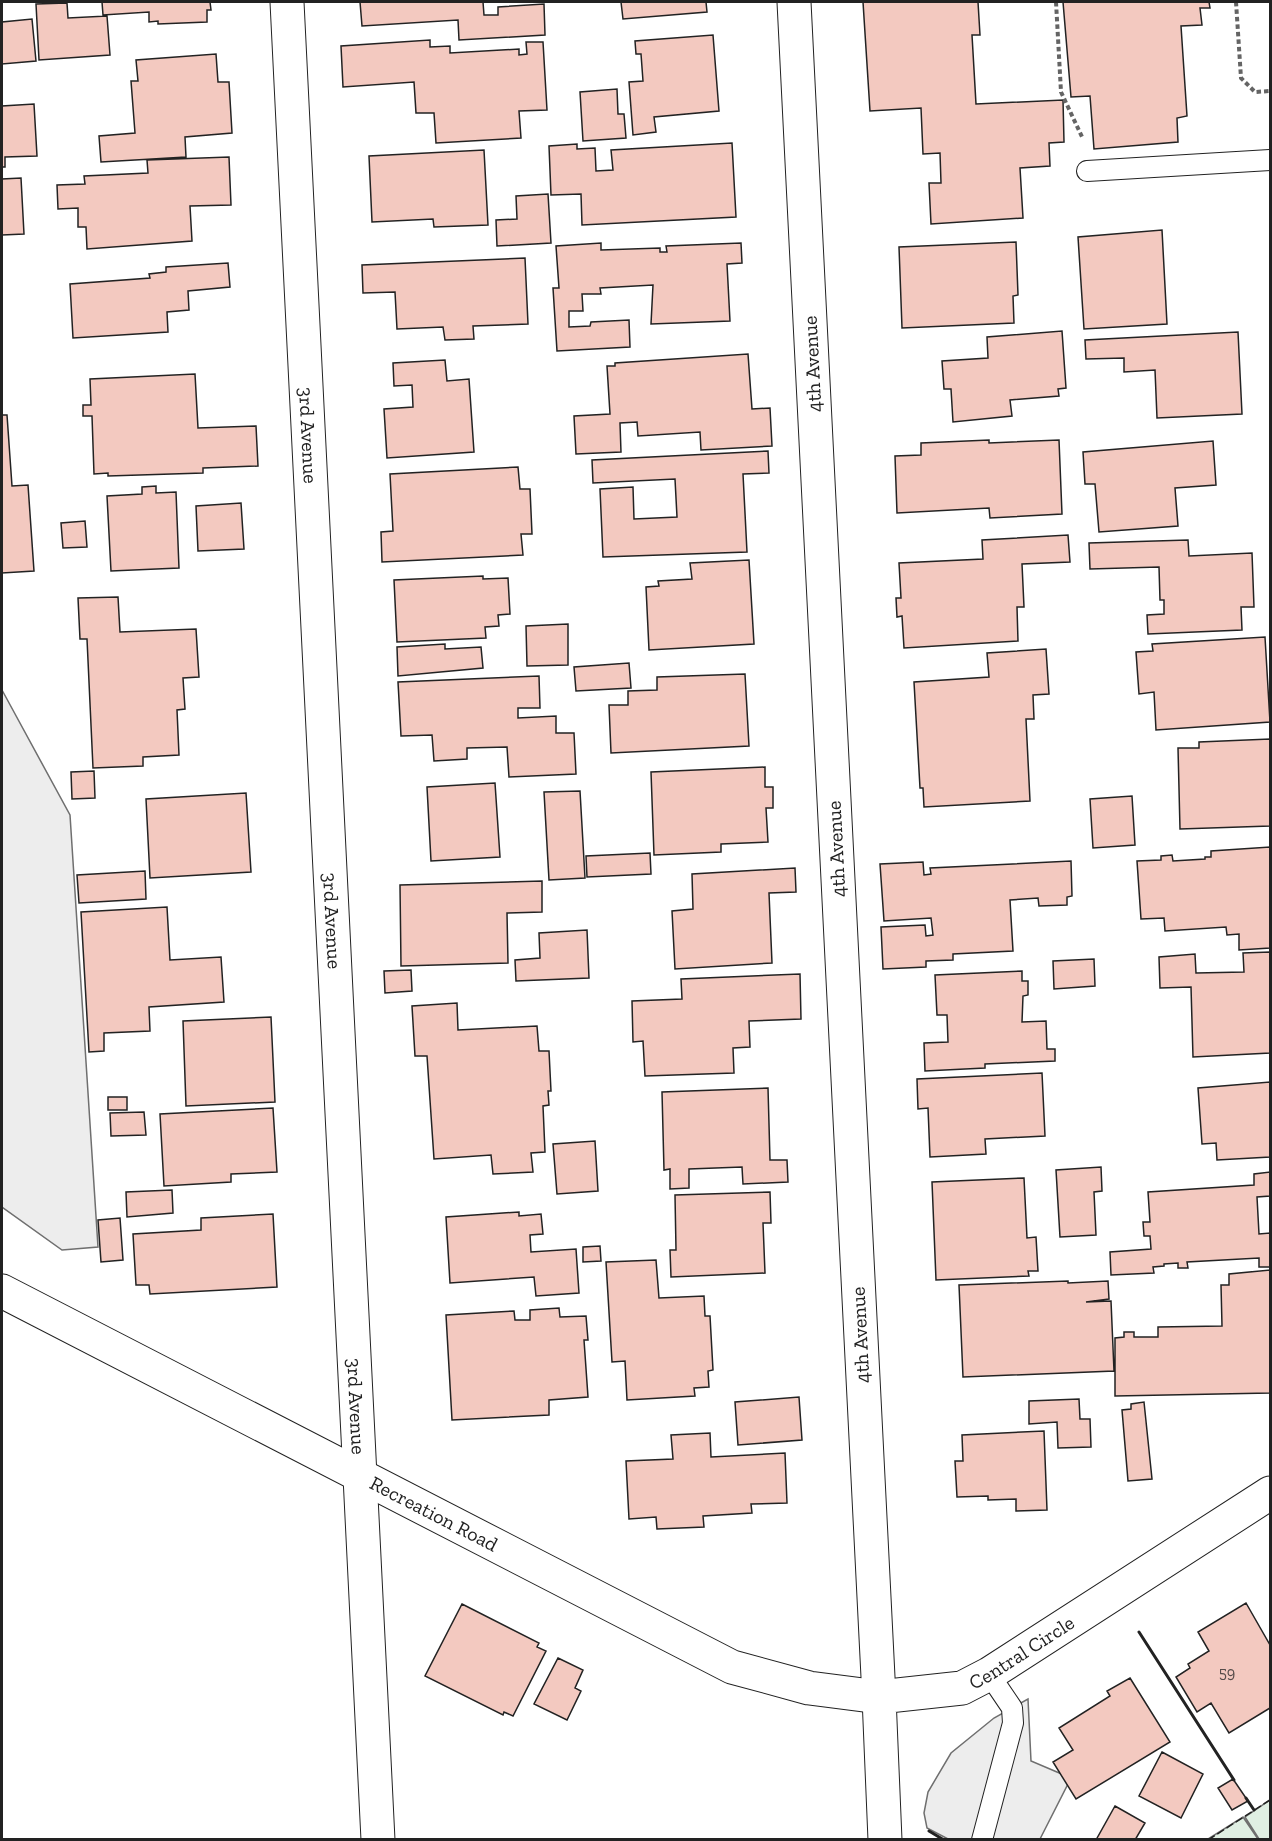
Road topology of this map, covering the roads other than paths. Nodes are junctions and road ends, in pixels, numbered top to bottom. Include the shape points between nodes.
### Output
1 (288, 2) edge
2 (794, 2) edge
3 (1270, 160) edge
4 (1087, 171) road end
5 (2, 1291) edge
6 (360, 1476) junction
7 (1270, 1493) edge
8 (989, 1674) junction
9 (879, 1697) junction
10 (378, 1839) edge
11 (885, 1839) edge
12 (981, 1839) edge

1 - 6 street, 3rd Avenue
2 - 9 street, 4th Avenue
3 - 4 lane
5 - 6 street, Recreation Road
6 - 9 street, Recreation Road via 732,1666 809,1688
6 - 10 street, 3rd Avenue
7 - 8 street, Central Circle
8 - 9 street, Central Circle via 962,1688
8 - 12 lane via 1012,1708 1013,1723
9 - 11 street

